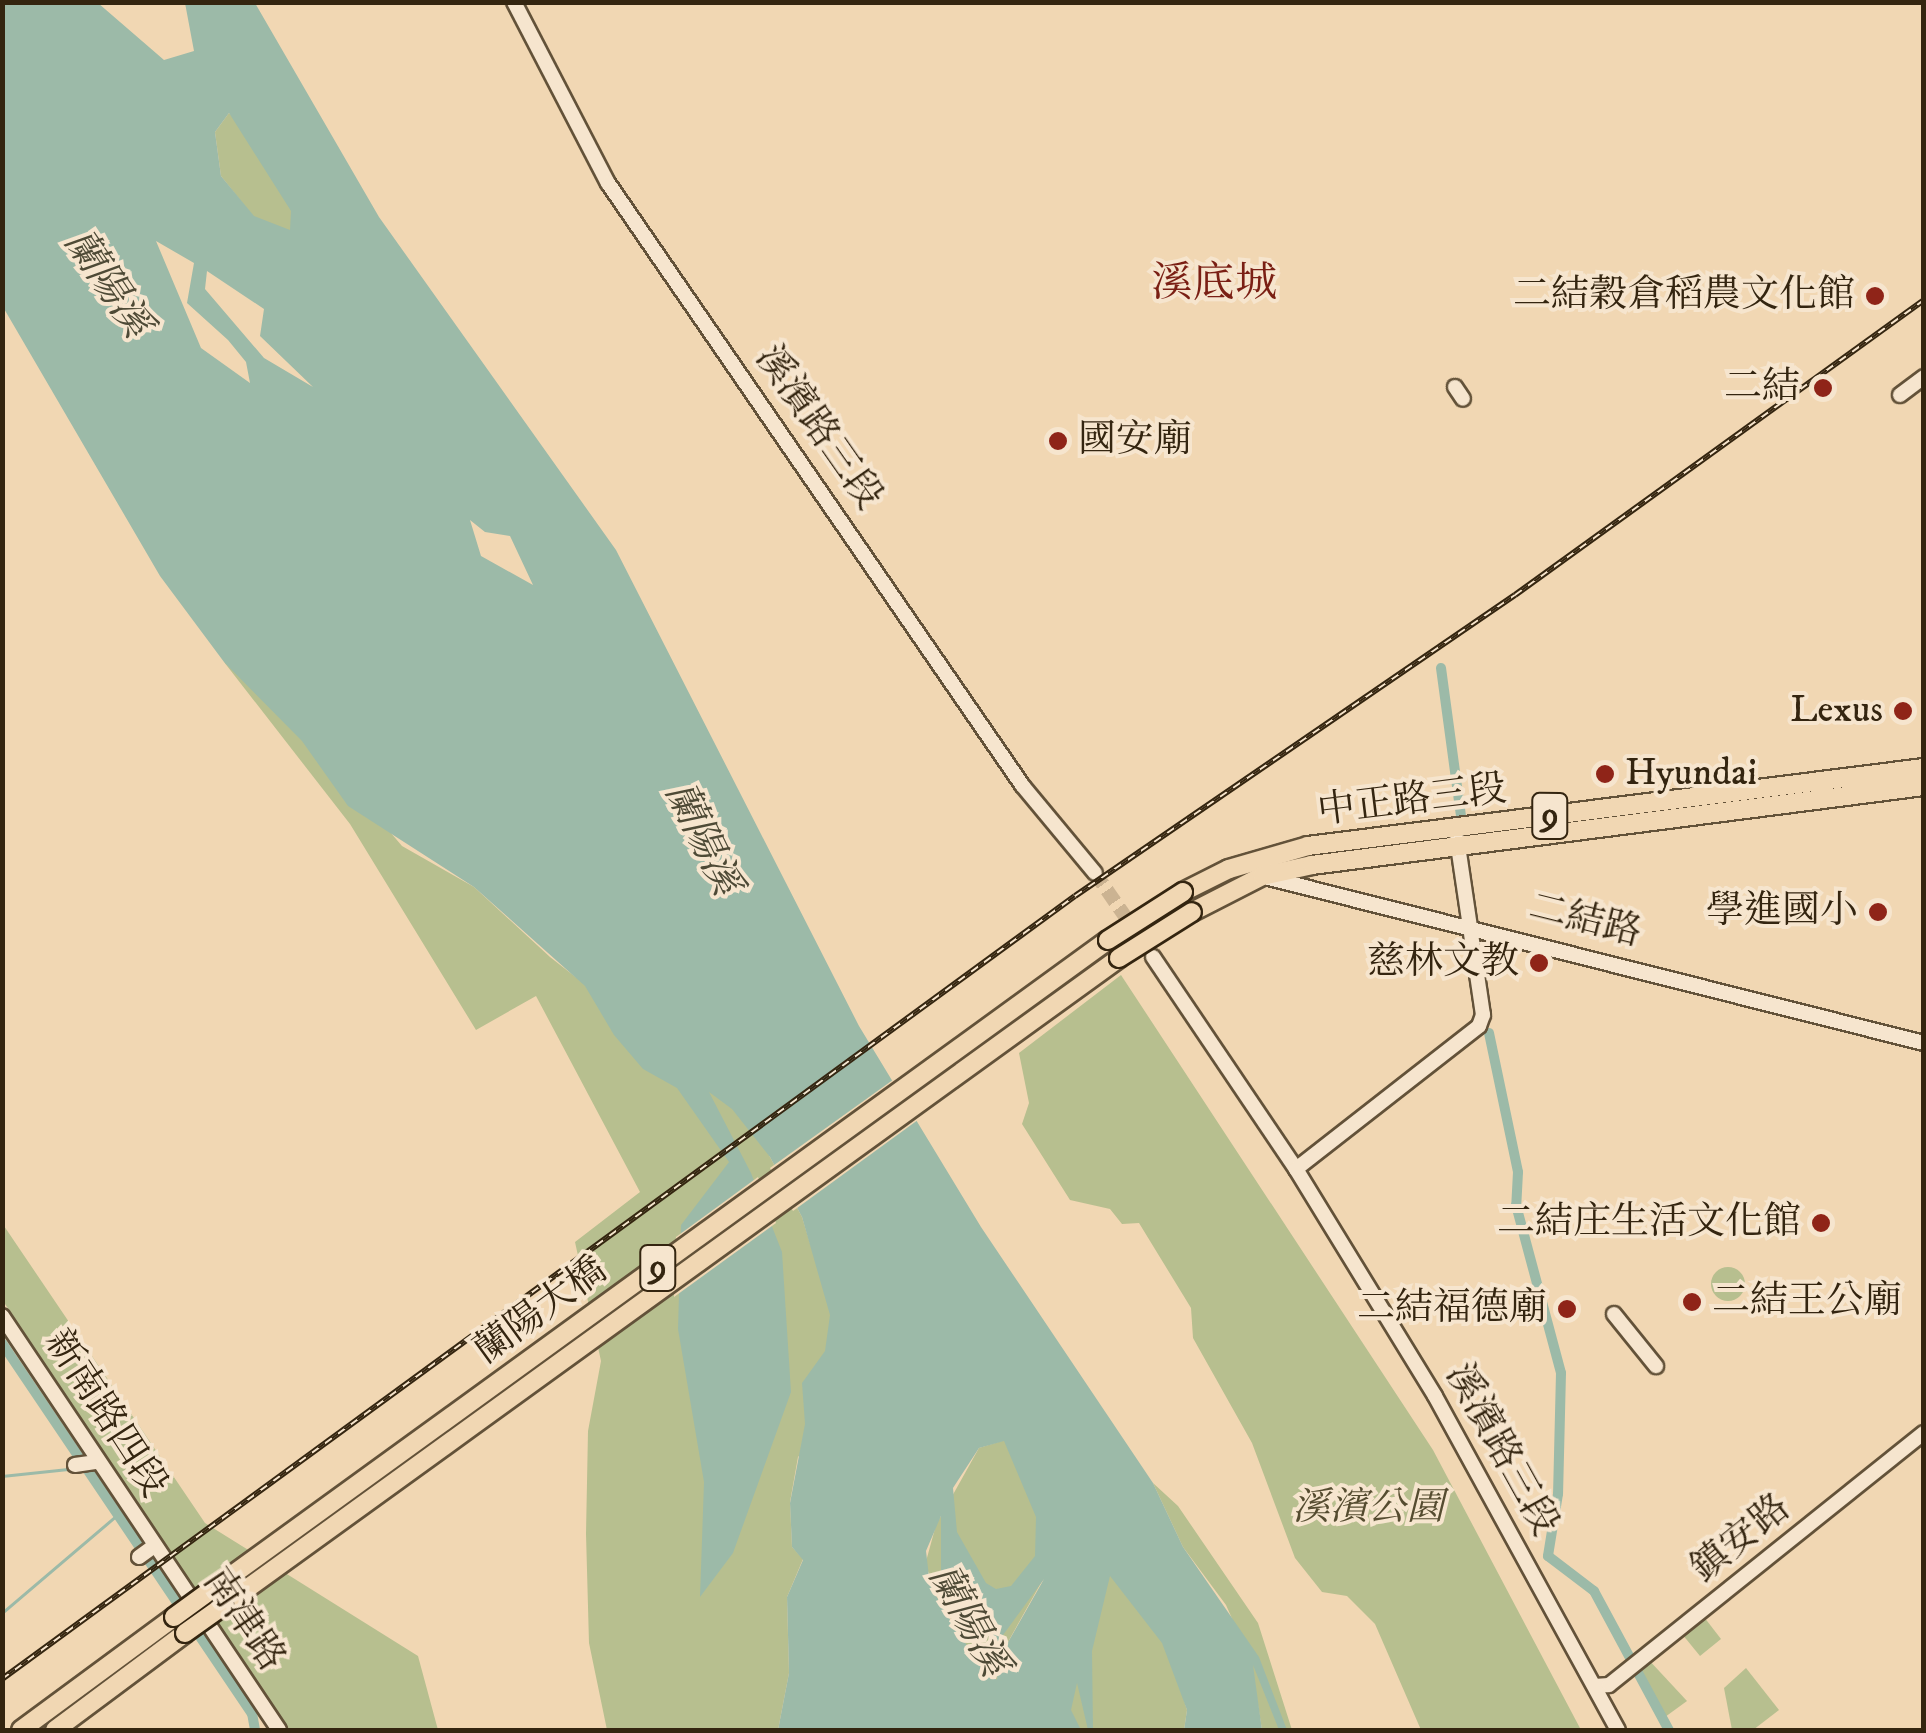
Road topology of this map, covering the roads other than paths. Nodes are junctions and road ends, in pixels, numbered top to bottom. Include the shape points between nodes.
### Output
1 (514, 2) edge
2 (1924, 376) edge
3 (1900, 395) dead end
4 (1924, 768) edge
5 (1924, 786) edge
6 (1841, 788) junction
7 (1456, 837) junction
8 (1229, 869) junction
9 (1095, 873) tunnel mouth
10 (1262, 876) junction
11 (1470, 925) junction
12 (1108, 940) joint
13 (1154, 957) tunnel mouth
14 (1119, 958) joint
15 (1924, 1043) edge
16 (1296, 1169) junction
17 (1614, 1314) dead end
18 (2, 1316) edge
19 (1656, 1366) dead end
20 (1924, 1433) edge
21 (146, 1552) joint
22 (180, 1625) junction
23 (1595, 1686) junction
24 (21, 1730) edge
25 (55, 1730) edge
26 (279, 1730) edge
27 (1618, 1730) edge

1 - 9 street, 溪濱路三段 via 608,183 1022,785
2 - 3 street
4 - 6 main road, 中正路三段 / 9
5 - 6 main road, 中正路三段 / 9
6 - 7 main road, 中正路三段 / 9
7 - 8 main road, 中正路三段 / 9 via 1308,846
7 - 10 main road, 中正路三段 / 9
7 - 11 street
8 - 10 street, 二結路
8 - 12 main road, 中正路三段 / 9, bridge
10 - 11 street, 二結路
10 - 14 main road, 中正路三段 / 9, bridge
11 - 15 street, 二結路
11 - 16 street via 1489,1016
12 - 22 main road, 蘭陽大橋 / 9, bridge via 206,1594
13 - 16 street, 溪濱路三段
14 - 22 main road, 蘭陽大橋 / 9, bridge via 223,1606
16 - 23 street, 溪濱路三段 via 1456,1431
17 - 19 street
18 - 21 street, 新南路四段 via 86,1464
20 - 23 street, 鎮安路 via 1609,1685
21 - 26 street, 南津路
22 - 24 main road, 9
22 - 25 main road, 9
23 - 27 street, 溪濱路三段

